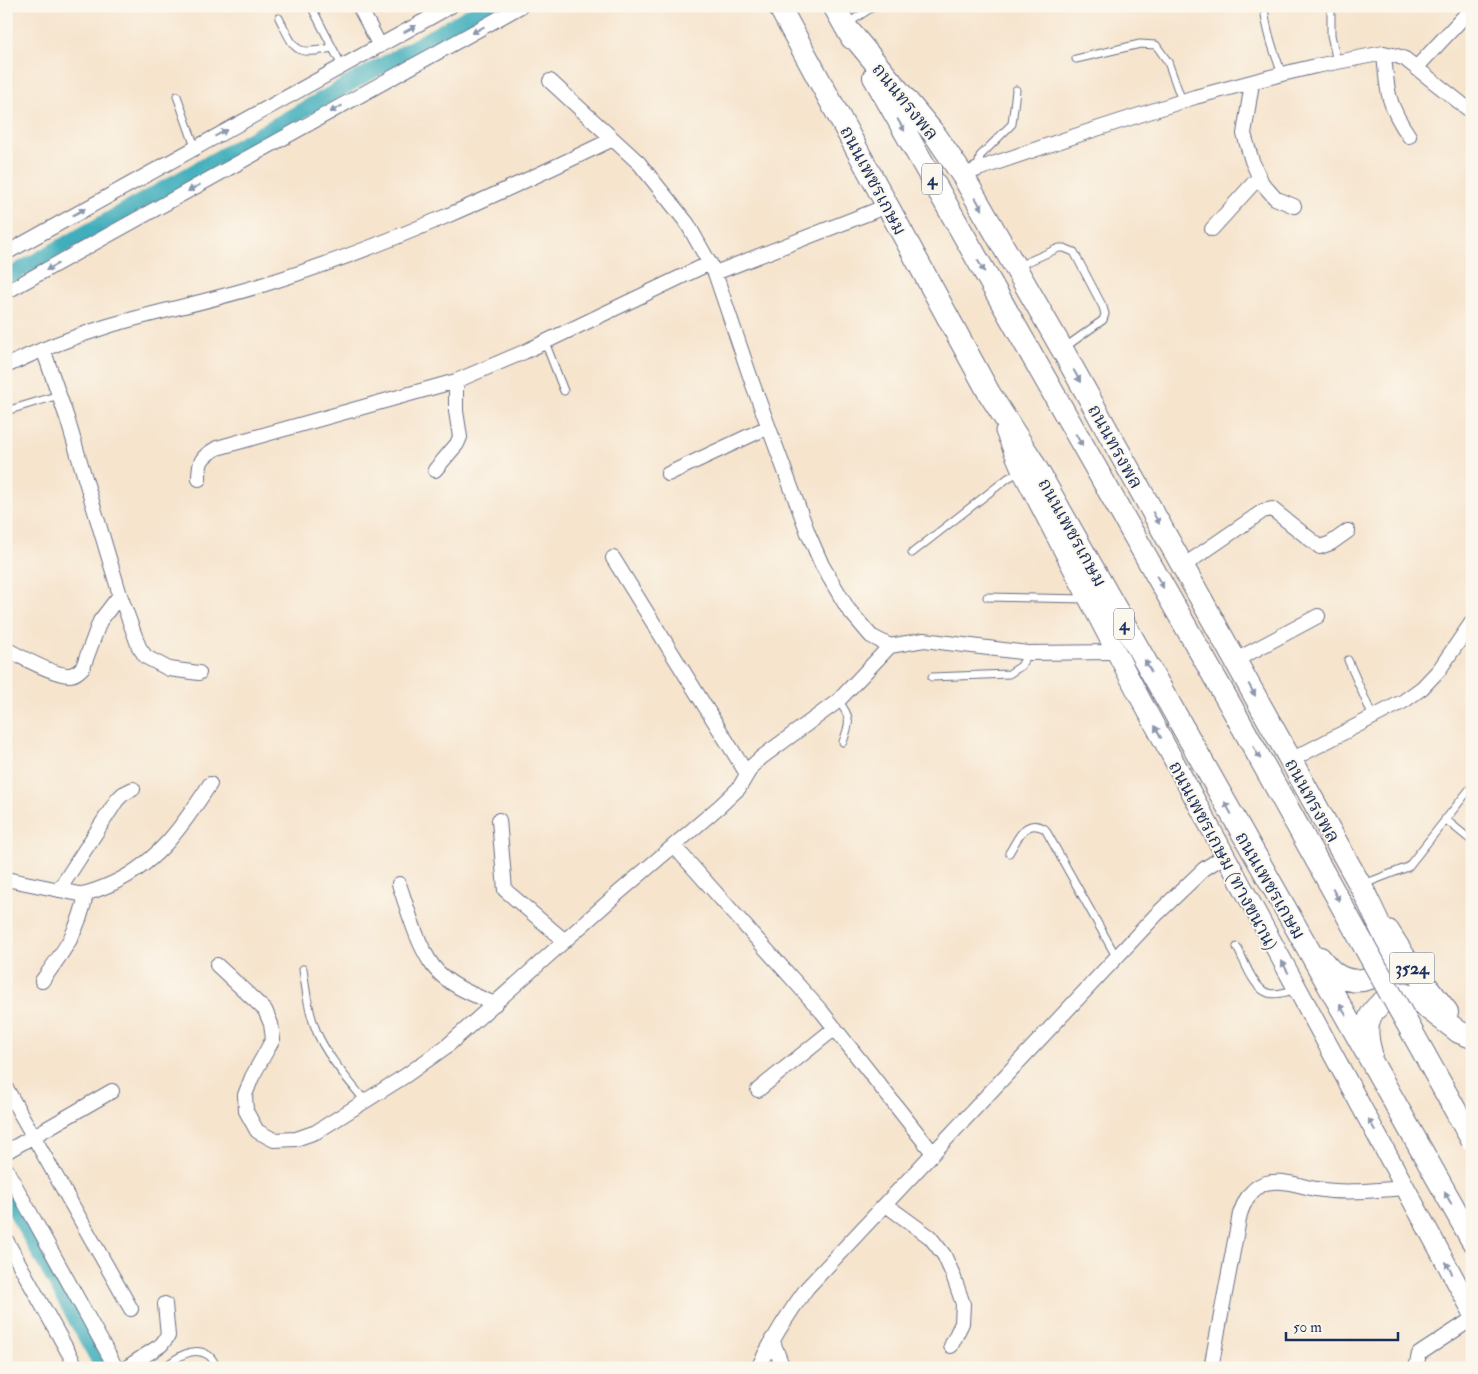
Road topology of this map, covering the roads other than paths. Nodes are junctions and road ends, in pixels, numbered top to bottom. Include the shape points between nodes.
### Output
1 (311, 6) edge
2 (359, 6) edge
3 (451, 6) edge
4 (521, 6) edge
5 (780, 6) edge
6 (834, 6) edge
7 (874, 6) edge
8 (1264, 6) edge
9 (1331, 6) edge
10 (1472, 8) edge
11 (279, 18) dead end
12 (845, 26) junction
13 (380, 46) junction
14 (332, 48) junction
15 (1384, 54) junction
16 (1076, 59) dead end
17 (1337, 62) junction
18 (342, 66) junction
19 (1416, 68) junction
20 (1282, 74) junction
21 (550, 81) dead end
22 (1252, 82) junction
23 (1016, 90) dead end
24 (176, 96) dead end
25 (1182, 101) junction
26 (1472, 112) edge
27 (1409, 136) dead end
28 (614, 139) junction
29 (195, 148) junction
30 (971, 173) junction
31 (1259, 178) junction
32 (887, 206) junction
33 (1294, 206) dead end
34 (1212, 229) dead end
35 (6, 252) edge
36 (712, 268) junction
37 (1016, 268) junction
38 (6, 292) edge
39 (545, 342) junction
40 (43, 349) junction
41 (1062, 349) junction
42 (6, 366) edge
43 (456, 381) junction
44 (564, 391) dead end
45 (989, 393) junction
46 (59, 395) junction
47 (6, 411) edge
48 (768, 427) junction
49 (435, 470) dead end
50 (1022, 471) junction
51 (668, 474) dead end
52 (199, 479) dead end
53 (1348, 531) dead end
54 (912, 553) dead end
55 (613, 558) dead end
56 (1183, 566) junction
57 (120, 595) junction
58 (987, 597) dead end
59 (1089, 599) junction
60 (1318, 616) dead end
61 (1472, 622) edge
62 (890, 646) junction
63 (6, 649) edge
64 (1116, 652) junction
65 (1028, 653) junction
66 (1236, 660) junction
67 (1348, 660) dead end
68 (199, 673) dead end
69 (932, 677) dead end
70 (838, 701) junction
71 (1373, 717) junction
72 (843, 742) dead end
73 (1291, 760) junction
74 (747, 774) junction
75 (210, 784) dead end
76 (1472, 786) edge
77 (133, 789) dead end
78 (1445, 819) junction
79 (499, 820) dead end
80 (1472, 841) edge
81 (674, 846) junction
82 (1009, 853) dead end
83 (1224, 856) junction
84 (6, 879) edge
85 (399, 884) dead end
86 (1362, 889) junction
87 (59, 890) junction
88 (86, 894) junction
89 (1289, 918) junction
90 (565, 941) junction
91 (1238, 947) dead end
92 (1117, 958) junction
93 (217, 965) dead end
94 (303, 969) dead end
95 (42, 981) dead end
96 (1297, 989) junction
97 (495, 1004) junction
98 (835, 1028) junction
99 (1472, 1037) edge
100 (1381, 1077) junction
101 (6, 1088) edge
102 (758, 1090) dead end
103 (112, 1091) dead end
104 (365, 1101) junction
105 (34, 1137) junction
106 (1472, 1140) edge
107 (6, 1152) edge
108 (932, 1153) junction
109 (6, 1169) edge
110 (1406, 1188) junction
111 (886, 1205) junction
112 (6, 1240) edge
113 (1472, 1240) edge
114 (165, 1304) dead end
115 (131, 1309) dead end
116 (1472, 1311) edge
117 (1472, 1319) edge
118 (772, 1339) junction
119 (951, 1346) dead end
120 (77, 1368) edge
121 (116, 1368) edge
122 (126, 1368) edge
123 (163, 1368) edge
124 (218, 1368) edge
125 (758, 1368) edge
126 (783, 1368) edge
127 (1212, 1368) edge
128 (1416, 1368) edge

1 - 14 lane
2 - 13 street
13 -> 3 street
4 -> 38 street
5 - 32 highway, ถนนเพชรเกษม / 4
6 - 12 highway, 4
7 - 12 lane
8 - 20 lane
9 - 17 lane
10 - 19 street
11 - 14 lane via 299,50 310,53
12 - 30 highway, ถนนทรงพล
12 -> 106 highway, 4, bridge via 1232,708
13 - 18 street
14 - 18 lane
15 - 17 street
15 - 19 street via 1397,56
15 - 27 street via 1391,105
16 - 25 lane via 1140,44 1156,45 1168,62
17 - 20 street
29 -> 18 street
19 - 26 street
20 - 22 street
21 - 28 street
22 - 25 street
22 - 31 street via 1244,134
23 - 30 lane via 1012,124 980,156
24 - 29 lane
25 - 30 street
28 - 36 street via 639,163 687,223
28 - 40 street via 349,257 260,286 108,326
35 -> 29 street
30 -> 37 highway, ถนนทรงพล
31 - 33 street via 1275,198
31 - 34 street
32 - 36 street
32 - 45 highway, ถนนเพชรเกษม / 4
36 - 39 street
36 - 48 street
37 - 41 highway, ถนนทรงพล
37 - 41 lane via 1058,248 1074,252 1105,314 1103,320
39 - 43 street
39 - 44 lane
40 - 42 street
40 - 46 street
41 -> 56 highway, ถนนทรงพล
43 - 49 street via 460,437
43 - 52 street via 217,448 202,458
45 - 50 main road, ถนนเพชรเกษม (ทางขนาน) / 4
89 -> 45 highway, ถนนเพชรเกษม / 4 via 1031,459
46 - 47 lane
46 - 57 street
48 - 51 street
48 - 62 street via 808,533 835,589 871,636
50 - 54 lane via 1008,478
50 - 59 main road, ถนนเพชรเกษม (ทางขนาน) / 4
53 - 56 street via 1320,547 1272,509 1263,511
55 - 74 street
56 - 66 highway, ถนนทรงพล
57 - 63 street via 100,622 77,673 62,675
57 - 68 street via 146,657 169,669
58 - 59 lane
59 - 64 main road, ถนนเพชรเกษม (ทางขนาน) / 4
60 - 66 street
61 - 71 street via 1439,670 1422,688
62 - 65 street via 924,640
62 - 70 street
64 - 65 street
83 -> 64 main road, ถนนเพชรเกษม (ทางขนาน) / 4
65 - 69 lane via 1021,666 1009,674
66 -> 73 highway, ถนนทรงพล
67 - 71 lane
70 - 72 lane via 847,711 849,720
70 - 74 street via 762,757
71 - 73 street
73 - 86 highway, ถนนทรงพล
74 - 81 street via 739,788
75 - 88 street via 169,842 146,863 131,875
76 - 78 lane
77 - 87 street via 117,800
78 - 80 lane
78 - 86 lane via 1408,867
79 - 90 street via 505,890
81 - 90 street
81 - 98 street
82 - 92 lane via 1025,828 1031,825 1045,829
83 - 92 street via 1204,869
96 -> 83 main road, ถนนเพชรเกษม (ทางขนาน) / 4
84 - 87 street
85 - 97 street via 434,967 471,994
86 - 89 highway via 1378,921 1388,953 1385,966 1374,977 1362,981 1337,976
86 - 99 highway, ถนนทรงพล / 3524 via 1407,961 1443,1007
87 - 88 street
88 - 95 street via 77,928
100 -> 89 highway, ถนนเพชรเกษม / 4
90 - 97 street
91 - 96 lane via 1260,989 1276,994
92 - 108 street
93 - 104 street via 265,1010 271,1024 273,1039 245,1095 246,1112 257,1130 274,1140 296,1139 316,1132
94 - 104 lane via 316,1033
110 -> 96 main road, ถนนเพชรเกษม (ทางขนาน) / 4
97 - 104 street via 447,1046
98 - 102 street
98 - 108 street
99 - 100 highway via 1459,1032 1413,997 1398,993 1377,1006 1367,1029 1370,1052
113 -> 100 highway, ถนนเพชรเกษม / 4
101 - 105 street
103 - 105 street
105 - 107 street
105 - 115 street
108 - 111 street
109 - 121 street
116 -> 110 main road, ถนนเพชรเกษม (ทางขนาน) / 4
110 - 127 street via 1348,1192 1277,1181 1260,1185 1247,1197 1240,1214
111 - 118 street via 808,1288
111 - 119 street via 930,1238 944,1255 953,1274 963,1304 962,1323
112 - 120 street
114 - 122 street via 168,1336 161,1345
117 - 128 street via 1419,1354
118 - 125 street
118 - 126 street
123 - 124 lane via 180,1355 191,1352 209,1355

